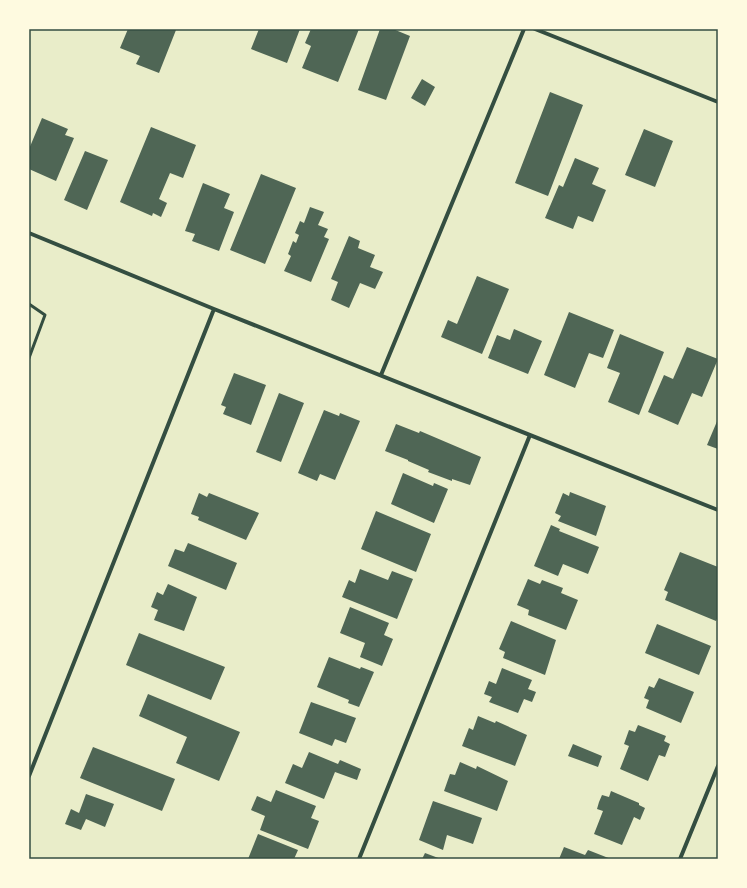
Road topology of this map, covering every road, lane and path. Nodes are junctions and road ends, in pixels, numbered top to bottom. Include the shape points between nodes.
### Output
1 (524, 29) edge
2 (535, 29) edge
3 (718, 102) edge
4 (29, 233) edge
5 (29, 304) edge
6 (214, 309) junction
7 (29, 358) edge
8 (381, 375) junction
9 (530, 435) junction
10 (718, 510) edge
11 (718, 766) edge
12 (29, 776) edge
13 (359, 859) edge
14 (680, 859) edge

1 - 8 street
2 - 3 street
4 - 6 street
5 - 7 lane via 45,315
6 - 8 street
6 - 12 street
8 - 9 street
9 - 10 street
9 - 13 street
11 - 14 street

